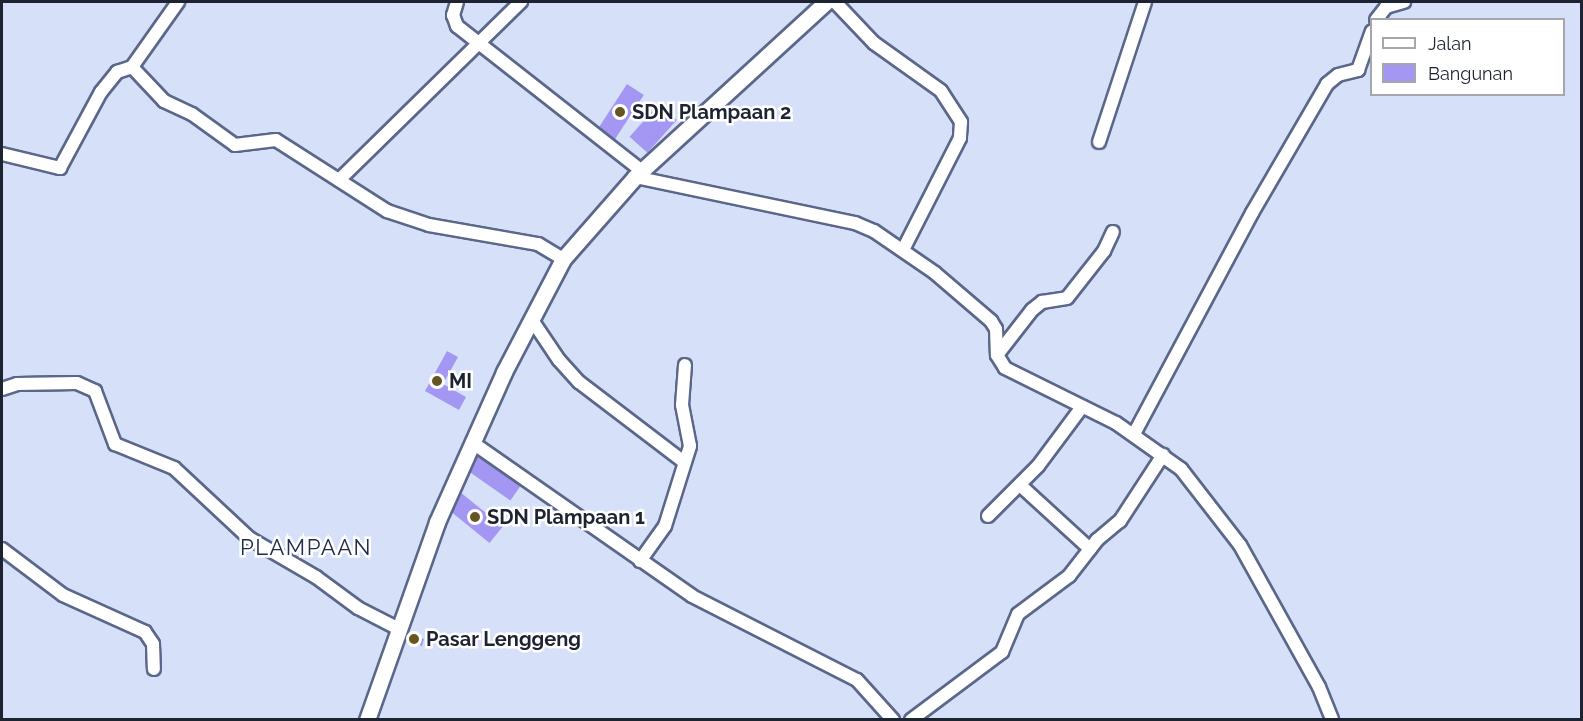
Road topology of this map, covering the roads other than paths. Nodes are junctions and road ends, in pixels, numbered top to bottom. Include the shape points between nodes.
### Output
1 (178, 2) edge
2 (457, 2) edge
3 (521, 2) edge
4 (826, 2) edge
5 (835, 2) edge
6 (1145, 2) edge
7 (1404, 2) edge
8 (1378, 18) edge
9 (1370, 34) edge
10 (477, 44) junction
11 (132, 67) junction
12 (1099, 142) dead end
13 (2, 154) edge
14 (639, 174) junction
15 (339, 180) junction
16 (1113, 232) dead end
17 (903, 250) junction
18 (563, 259) junction
19 (532, 320) junction
20 (997, 355) junction
21 (685, 365) dead end
22 (2, 389) edge
23 (1082, 407) junction
24 (1134, 434) junction
25 (472, 444) junction
26 (1163, 455) junction
27 (684, 462) junction
28 (1020, 485) junction
29 (988, 516) dead end
30 (2, 549) edge
31 (1090, 549) junction
32 (640, 561) junction
33 (397, 628) junction
34 (154, 669) dead end
35 (367, 720) edge
36 (893, 720) edge
37 (911, 720) edge
38 (1332, 720) edge

1 - 11 street
2 - 10 street via 453,15 457,26
3 - 10 street
4 - 14 street
5 - 17 street via 874,43 941,91 961,122 960,138
6 - 12 street
7 - 8 street via 1386,7
9 - 24 street via 1358,70 1338,75 1327,84 1252,213
10 - 14 street
10 - 15 street
11 - 13 street via 117,72 105,86 60,168
11 - 15 street via 164,101 192,114 228,141 242,145 276,140
14 - 17 street via 828,214 874,231
14 - 18 street
15 - 18 street via 368,201 414,221 525,240
16 - 20 street via 1104,251 1067,298 1041,302
17 - 20 street via 984,313 996,329
18 - 19 street
19 - 25 street
19 - 27 street via 579,382
20 - 23 street via 1013,374
21 - 27 street via 682,405 690,446
22 - 33 street via 13,385 77,383 95,391 115,444 174,468 255,543
23 - 24 street
23 - 28 street
24 - 26 street
25 - 32 street
25 - 33 street
26 - 31 street via 1120,521
26 - 38 street via 1181,469 1240,545 1319,687
27 - 32 street via 665,526
28 - 29 street
28 - 31 street
30 - 34 street via 63,595 145,632 153,644
31 - 37 street via 1068,576 1018,614 1002,652
32 - 36 street via 692,596 842,670 857,680
33 - 35 street

